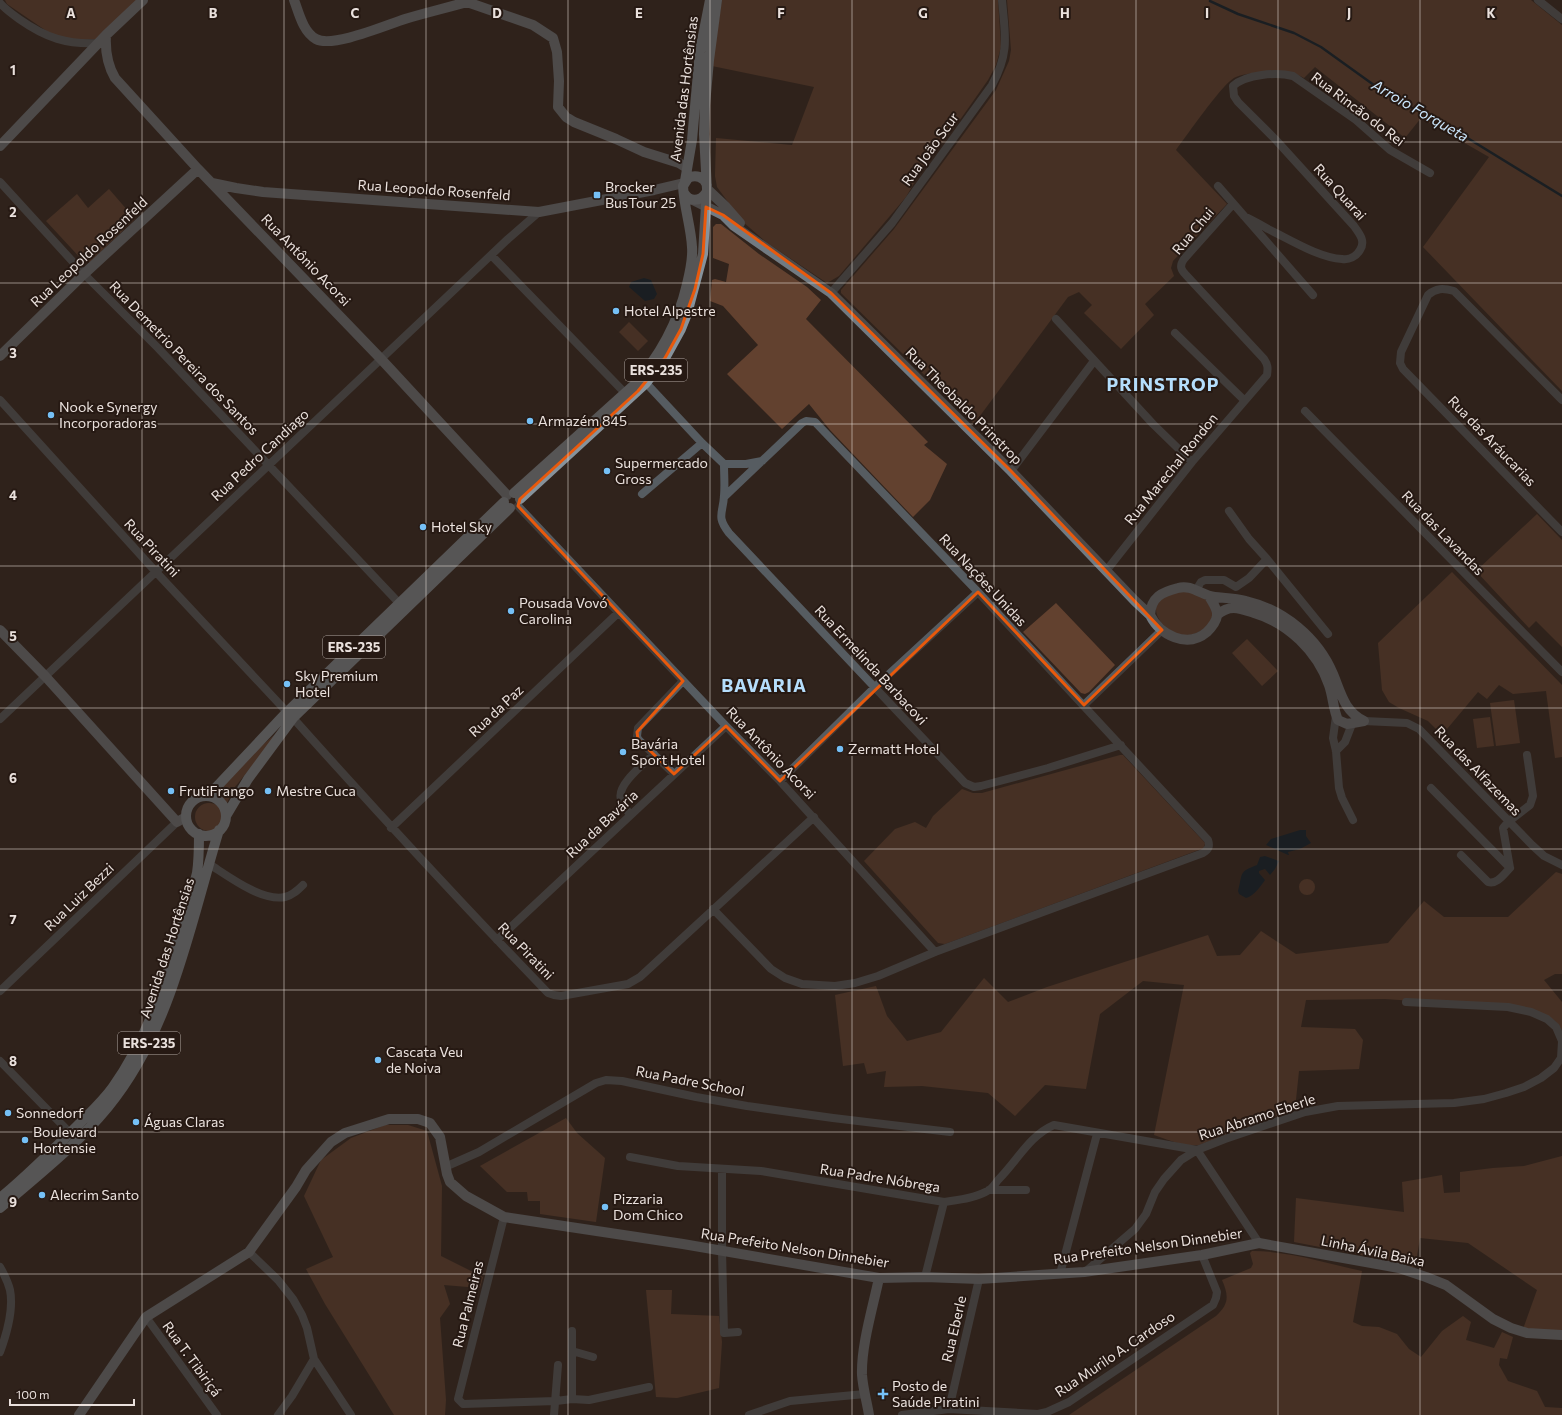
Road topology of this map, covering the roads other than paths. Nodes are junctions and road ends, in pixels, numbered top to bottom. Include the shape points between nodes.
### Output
1 (143, 0) edge
2 (294, 0) edge
3 (710, 0) edge
4 (717, 0) edge
5 (1002, 0) edge
6 (1538, 0) edge
7 (465, 1) edge
8 (0, 3) edge
9 (1562, 19) edge
10 (103, 39) junction
11 (1234, 96) joint
12 (0, 146) edge
13 (688, 168) junction
14 (198, 169) junction
15 (1430, 173) dead end
16 (699, 176) junction
17 (0, 182) edge
18 (212, 183) junction
19 (1218, 186) dead end
20 (684, 187) junction
21 (707, 189) junction
22 (693, 200) junction
23 (1233, 204) junction
24 (706, 207) junction
25 (539, 212) junction
26 (1244, 216) junction
27 (760, 244) junction
28 (490, 255) junction
29 (84, 274) junction
30 (1186, 275) joint
31 (831, 293) junction
32 (1313, 295) dead end
33 (1056, 319) dead end
34 (1174, 333) dead end
35 (0, 356) edge
36 (381, 359) junction
37 (1094, 361) junction
38 (646, 383) junction
39 (624, 392) junction
40 (0, 400) edge
41 (1244, 400) junction
42 (1562, 400) edge
43 (1305, 411) dead end
44 (702, 443) junction
45 (762, 461) junction
46 (1192, 462) junction
47 (268, 464) junction
48 (724, 464) junction
49 (1011, 471) junction
50 (642, 494) dead end
51 (724, 497) junction
52 (512, 501) junction
53 (1229, 511) dead end
54 (1561, 528) edge
55 (1266, 559) junction
56 (1106, 571) junction
57 (156, 572) junction
58 (1196, 590) junction
59 (978, 592) junction
60 (1209, 596) junction
61 (1135, 601) junction
62 (1152, 602) junction
63 (399, 603) junction
64 (618, 613) junction
65 (1150, 615) junction
66 (1217, 615) junction
67 (0, 630) edge
68 (1162, 630) junction
69 (1328, 634) dead end
70 (1562, 672) edge
71 (45, 676) junction
72 (683, 681) junction
73 (874, 688) junction
74 (1084, 706) junction
75 (290, 715) junction
76 (1336, 716) junction
77 (0, 719) edge
78 (1364, 721) junction
79 (1352, 724) junction
80 (726, 726) junction
81 (1121, 745) junction
82 (1336, 751) junction
83 (654, 754) junction
84 (1527, 755) dead end
85 (674, 774) junction
86 (780, 781) junction
87 (1430, 788) dead end
88 (208, 796) junction
89 (226, 816) junction
90 (630, 816) junction
91 (186, 817) junction
92 (814, 817) junction
93 (1353, 820) dead end
94 (177, 822) junction
95 (1508, 822) junction
96 (391, 828) junction
97 (219, 830) junction
98 (199, 834) junction
99 (1461, 855) dead end
100 (209, 864) junction
101 (1562, 865) edge
102 (1510, 868) junction
103 (303, 885) dead end
104 (713, 909) junction
105 (497, 940) junction
106 (935, 952) junction
107 (0, 991) edge
108 (1406, 1002) dead end
109 (1562, 1041) edge
110 (0, 1061) edge
111 (950, 1132) dead end
112 (1097, 1134) junction
113 (73, 1137) junction
114 (1197, 1150) junction
115 (630, 1157) dead end
116 (446, 1168) junction
117 (722, 1170) junction
118 (989, 1190) junction
119 (1026, 1190) dead end
120 (0, 1198) edge
121 (944, 1202) junction
122 (0, 1208) edge
123 (504, 1216) junction
124 (1259, 1243) junction
125 (722, 1251) junction
126 (249, 1252) junction
127 (1202, 1255) junction
128 (0, 1267) edge
129 (1084, 1272) junction
130 (1060, 1274) junction
131 (925, 1277) junction
132 (880, 1278) junction
133 (979, 1279) junction
134 (146, 1317) junction
135 (572, 1331) dead end
136 (738, 1332) dead end
137 (1562, 1335) edge
138 (572, 1351) junction
139 (0, 1352) edge
140 (593, 1357) dead end
141 (314, 1359) junction
142 (558, 1365) dead end
143 (649, 1387) dead end
144 (865, 1394) junction
145 (572, 1399) junction
146 (556, 1401) junction
147 (949, 1409) junction
148 (79, 1415) edge
149 (217, 1415) edge
150 (278, 1415) edge
151 (351, 1415) edge
152 (554, 1415) edge
153 (749, 1415) edge
154 (869, 1415) edge
155 (902, 1415) edge

1 - 10 street
2 - 7 street via 306,29 315,38 326,41 350,37
3 - 13 main road, Avenida das Hortênsias / ERS-235 via 700,50
4 - 21 main road, Avenida das Hortênsias / ERS-235 via 708,60 705,105
5 - 31 street, Rua João Scur via 1005,49 1003,61 992,85 892,223
6 - 9 street
7 - 13 street via 533,26 552,38 557,52 558,107 566,117 644,152
8 - 10 street via 24,22 52,38 74,43
10 - 12 street
10 - 14 street, Rua Antônio Acorsi via 107,60 115,78
11 - 15 street, Rua Rincão do Rei via 1233,86 1245,79 1266,75 1293,76 1356,120 1390,150
11 - 26 street, Rua Quarai via 1360,233 1361,248 1350,259 1342,260 1303,246
13 - 16 main road
13 - 20 main road, Avenida das Hortênsias / ERS-235
14 - 18 street, Rua Antônio Acorsi
14 - 29 street, Rua Leopoldo Rosenfeld
16 - 20 main road via 691,176
16 - 21 main road via 703,178
17 - 29 street, Rua Demetrio Pereira dos Santos
18 - 25 street, Rua Leopoldo Rosenfeld via 263,192
18 - 36 street, Rua Antônio Acorsi
19 - 23 street
20 - 22 main road via 686,196
20 - 25 street, Rua Leopoldo Rosenfeld via 654,190
20 - 39 main road, Avenida das Hortênsias / ERS-235 via 692,249 690,275 684,298 658,354
21 - 22 main road via 701,199
21 - 24 main road, Avenida das Hortênsias / ERS-235
21 - 27 street, Rua Theobaldo Prinstrop
22 - 24 street, Rua Theobaldo Prinstrop
23 - 26 street
23 - 30 street, Rua Chui via 1181,263
24 - 27 street, Rua Theobaldo Prinstrop via 723,215
24 - 38 main road, Avenida das Hortênsias / ERS-235 via 703,254 687,314 665,358
25 - 28 street, Rua Pedro Candiago
26 - 32 street
27 - 31 street, Rua Theobaldo Prinstrop
28 - 36 street, Rua Pedro Candiago
28 - 39 street
29 - 35 street, Rua Leopoldo Rosenfeld
29 - 47 street, Rua Demetrio Pereira dos Santos
30 - 41 street, Rua Marechal Rondon via 1267,364 1267,376
31 - 49 street, Rua Theobaldo Prinstrop
33 - 37 street
34 - 41 street
36 - 47 street, Rua Pedro Candiago
36 - 52 street, Rua Antônio Acorsi
37 - 46 street
37 - 49 street
38 - 44 street
38 - 52 main road, Avenida das Hortênsias / ERS-235
39 - 52 main road, Avenida das Hortênsias / ERS-235
40 - 57 street, Rua Piratini
41 - 46 street, Rua Marechal Rondon
42 - 54 street, Rua das Aráucarias via 1454,291 1434,290 1428,295 1401,352 1400,363 1403,369
43 - 70 street, Rua das Lavandas
44 - 48 street
44 - 50 street
45 - 48 street
45 - 51 street, Rua Nações Unidas
45 - 59 street, Rua Nações Unidas via 802,423 815,422
46 - 56 street, Rua Marechal Rondon
47 - 57 street, Rua Pedro Candiago
47 - 63 street, Rua Demetrio Pereira dos Santos
48 - 51 street, Rua Ermelinda Barbacovi
49 - 56 street, Rua Theobaldo Prinstrop
51 - 73 street, Rua Ermelinda Barbacovi via 721,520 728,533
52 - 63 main road, Avenida das Hortênsias / ERS-235
52 - 64 street, Rua Antônio Acorsi
52 - 75 main road, Avenida das Hortênsias / ERS-235
53 - 55 street
55 - 58 street via 1249,578 1236,587 1224,580 1205,580
55 - 69 street
56 - 61 street, Rua Theobaldo Prinstrop
57 - 71 street, Rua Pedro Candiago
57 - 75 street, Rua Piratini
58 - 60 street
58 - 62 street via 1181,587 1162,593
59 - 73 street
59 - 74 street, Rua Nações Unidas
60 - 66 street
60 - 78 street via 1245,600 1263,606 1291,621 1314,643 1325,658 1343,701 1353,714
61 - 62 street
61 - 65 street, Rua Theobaldo Prinstrop
62 - 65 street
63 - 75 main road, Avenida das Hortênsias / ERS-235
64 - 72 street, Rua Antônio Acorsi
64 - 96 street, Rua da Paz
65 - 68 street, Rua Theobaldo Prinstrop
66 - 68 street, Rua Theobaldo Prinstrop via 1211,628 1194,638 1176,638
66 - 76 street via 1230,607 1242,609 1263,615 1293,633 1309,650 1324,673
67 - 71 street
68 - 74 street
71 - 77 street, Rua Pedro Candiago
71 - 94 street
72 - 80 street, Rua Antônio Acorsi
72 - 83 street via 638,728 638,739
73 - 81 street, Rua Ermelinda Barbacovi via 964,783 974,787 1048,768
73 - 86 street
74 - 81 street, Rua Nações Unidas
75 - 88 main road, Avenida das Hortênsias / ERS-235
75 - 89 main road, Avenida das Hortênsias / ERS-235
75 - 96 street, Rua Piratini
76 - 79 street via 1342,723
76 - 82 street via 1333,738
78 - 79 street
78 - 95 street, Rua das Alfazemas via 1407,723 1419,729
79 - 82 street via 1345,742
80 - 85 street, Rua da Bavária
80 - 86 street, Rua Antônio Acorsi
81 - 106 street, Rua Nações Unidas via 1208,840 1209,848 1203,853
82 - 93 street via 1339,788
83 - 85 street
83 - 90 street via 625,783 621,791 620,798
84 - 95 street via 1532,802
85 - 90 street, Rua da Bavária
86 - 92 street, Rua Antônio Acorsi
87 - 102 street
88 - 89 main road via 223,805
88 - 91 main road, ERS-235 via 202,796 192,802 188,806
89 - 97 main road, ERS-235
90 - 105 street, Rua da Bavária
91 - 94 street
91 - 98 main road via 190,827
92 - 104 street, Rua Piratini
92 - 106 street, Rua Antônio Acorsi
94 - 107 street, Rua Luiz Bezzi
95 - 101 street, Rua das Alfazemas via 1544,856
95 - 102 street via 1503,828 1503,835
96 - 105 street, Rua Piratini
97 - 98 main road via 210,835
97 - 100 main road, Avenida das Hortênsias / ERS-235
98 - 113 main road, Avenida das Hortênsias / ERS-235 via 197,873 160,995 148,1025 112,1088
99 - 102 street via 1492,884
100 - 103 street via 246,887 274,898 286,897
100 - 113 main road, Avenida das Hortênsias / ERS-235 via 169,994 144,1054 121,1090 96,1121
104 - 105 street, Rua Piratini via 640,977 628,984 561,996 548,993
104 - 106 street via 771,969 785,978 802,984 835,986 855,983
108 - 109 street, Rua Abramo Eberle via 1508,1007 1531,1012 1547,1019 1556,1027
109 - 114 street, Rua Abramo Eberle via 1561,1058 1554,1068 1524,1087 1506,1093 1454,1103 1338,1106 1305,1112
110 - 113 street
111 - 116 street, Rua Padre School via 770,1109 606,1080 596,1083 479,1152
112 - 114 street, Rua Padre Nóbrega
112 - 118 street, Rua Padre Nóbrega via 1054,1126 1045,1129
112 - 130 street
113 - 120 main road, Avenida das Hortênsias / ERS-235
113 - 122 main road, Avenida das Hortênsias / ERS-235
114 - 124 street
114 - 129 street, Rua Abramo Eberle via 1181,1160 1164,1179 1135,1229
115 - 117 street, Rua Padre Nóbrega via 678,1166
116 - 123 street, Rua Prefeito Nelson Dinnebier via 450,1182 457,1189 477,1203
116 - 126 street, Rua Prefeito Nelson Dinnebier via 440,1137 430,1124 418,1119 388,1119 345,1133 330,1142 306,1170
117 - 121 street, Rua Padre Nóbrega via 761,1171
117 - 125 street
118 - 119 street
118 - 121 street, Rua Padre Nóbrega via 968,1198
121 - 131 street
123 - 125 street, Rua Prefeito Nelson Dinnebier
123 - 146 street, Rua Palmeiras via 458,1398 463,1404
124 - 127 street, Rua Prefeito Nelson Dinnebier
124 - 137 street, Linha Ávila Baixa via 1399,1268 1446,1286 1510,1328 1527,1333
125 - 132 street, Rua Prefeito Nelson Dinnebier
125 - 136 street via 724,1333
126 - 134 street, Rua Prefeito Nelson Dinnebier
126 - 141 street via 278,1280 293,1299 307,1328
127 - 129 street, Rua Prefeito Nelson Dinnebier
127 - 147 street, Rua Murilo A. Cardoso via 1218,1292 1213,1305 1069,1402 1038,1414
128 - 139 street via 7,1282 11,1301 7,1331
129 - 130 street, Rua Prefeito Nelson Dinnebier
130 - 133 street, Rua Prefeito Nelson Dinnebier
131 - 132 street, Rua Prefeito Nelson Dinnebier
131 - 133 street, Rua Prefeito Nelson Dinnebier
132 - 144 street via 862,1366
133 - 147 street, Rua Eberle
134 - 148 street, Rua Prefeito Nelson Dinnebier
134 - 149 street, Rua T. Tibiriçá
135 - 138 street
138 - 140 street
138 - 145 street
141 - 150 street
141 - 151 street
142 - 146 street
143 - 145 street via 602,1398
144 - 153 street via 790,1401
144 - 154 street
145 - 146 street
146 - 152 street
147 - 155 street, Rua Murilo A. Cardoso

